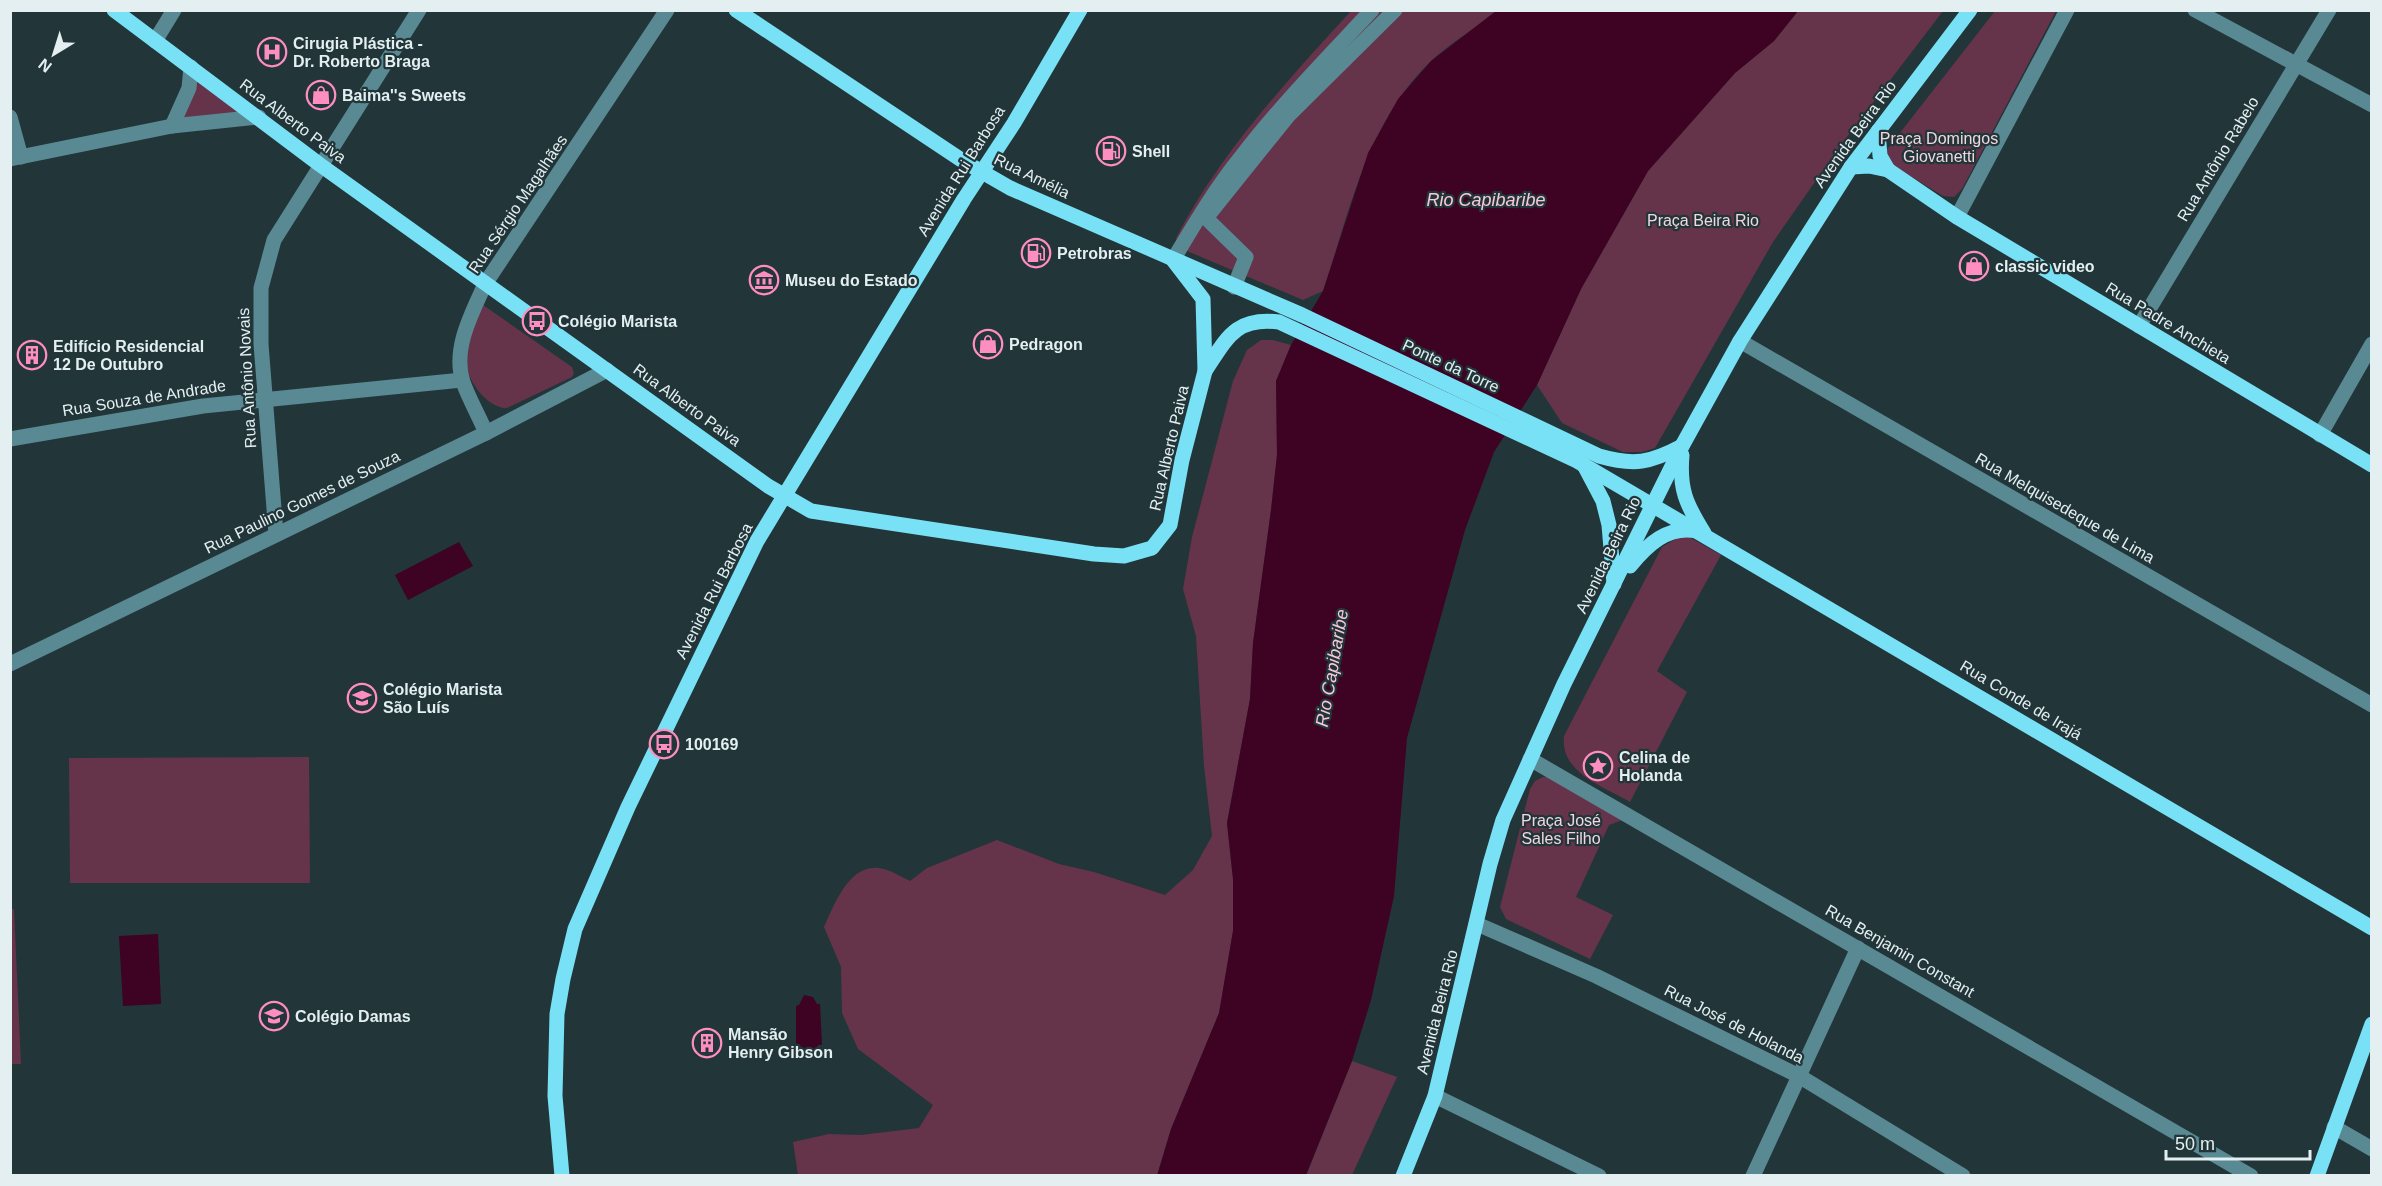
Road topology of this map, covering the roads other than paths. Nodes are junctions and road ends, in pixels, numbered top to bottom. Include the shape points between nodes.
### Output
1 (114, 10) edge
2 (174, 10) edge
3 (419, 10) edge
4 (667, 10) edge
5 (736, 10) edge
6 (1080, 10) edge
7 (1372, 10) edge
8 (1395, 10) edge
9 (1970, 10) edge
10 (2067, 10) edge
11 (2195, 10) edge
12 (2329, 10) edge
13 (154, 41) junction
14 (2295, 64) junction
15 (191, 67) junction
16 (2372, 105) edge
17 (10, 117) edge
18 (259, 117) junction
19 (172, 126) junction
20 (1878, 131) junction
21 (16, 158) edge
22 (320, 164) junction
23 (1851, 166) junction
24 (1888, 170) junction
25 (981, 172) junction
26 (1957, 217) junction
27 (1173, 260) junction
28 (485, 284) junction
29 (1234, 287) junction
30 (1299, 322) junction
31 (2139, 326) junction
32 (1740, 341) junction
33 (2372, 344) edge
34 (608, 370) junction
35 (1205, 371) junction
36 (462, 380) junction
37 (264, 400) junction
38 (486, 433) junction
39 (2320, 435) junction
40 (10, 439) edge
41 (1682, 446) junction
42 (1582, 458) junction
43 (2372, 465) edge
44 (785, 497) junction
45 (1653, 504) junction
46 (276, 534) junction
47 (1705, 535) junction
48 (1614, 584) junction
49 (10, 663) edge
50 (2372, 705) edge
51 (1530, 759) junction
52 (1478, 924) junction
53 (2372, 928) edge
54 (1858, 948) junction
55 (2372, 1024) edge
56 (1799, 1076) junction
57 (1436, 1096) junction
58 (2334, 1127) junction
59 (2372, 1149) edge
60 (562, 1176) edge
61 (1403, 1176) edge
62 (1599, 1176) edge
63 (1753, 1176) edge
64 (1963, 1176) edge
65 (2251, 1176) edge
66 (2317, 1176) edge

1 - 13 main road, Rua Alberto Paiva
2 - 13 street
3 - 22 street, Rua Antônio Novais
4 - 28 street, Rua Sérgio Magalhães
5 - 25 main road, Rua Amélia
6 - 25 main road, Avenida Rui Barbosa
7 - 27 street via 1240,157
8 - 29 street via 1288,116 1206,218 1246,257
9 - 20 main road, Avenida Beira Rio
10 - 26 street
11 - 14 street
12 - 14 street, Rua Antônio Rabelo
13 - 15 main road, Rua Alberto Paiva
14 - 16 street
14 - 31 street, Rua Antônio Rabelo
15 - 18 main road, Rua Alberto Paiva
15 - 19 street via 189,88
17 - 21 street
18 - 19 street
18 - 22 main road, Rua Alberto Paiva
19 - 21 street
20 - 23 main road, Avenida Beira Rio
20 - 24 main road via 1881,156
22 - 28 main road, Rua Alberto Paiva
22 - 37 street, Rua Antônio Novais via 274,240 261,288
23 - 24 main road, Rua Padre Anchieta
23 - 32 main road, Avenida Beira Rio
24 - 26 main road, Rua Padre Anchieta
25 - 27 main road, Rua Amélia
25 - 44 main road, Avenida Rui Barbosa
26 - 31 main road, Rua Padre Anchieta
27 - 29 main road, Rua Amélia
27 - 35 main road, Rua Alberto Paiva via 1203,299
28 - 34 main road, Rua Alberto Paiva
28 - 36 street, Rua Sérgio Magalhães via 463,339
29 - 30 main road, Rua Amélia
30 - 35 main road, Rua Alberto Paiva via 1261,320 1230,332
30 - 42 main road, Ponte da Torre
31 - 39 main road, Rua Padre Anchieta
32 - 41 main road, Avenida Beira Rio
32 - 50 street, Rua Melquisedeque de Lima
33 - 39 street
34 - 38 street, Rua Paulino Gomes de Souza
34 - 44 main road, Rua Alberto Paiva
35 - 44 main road, Rua Alberto Paiva via 1170,525 1152,548 1124,555 1094,554 811,511
36 - 37 street, Rua Souza de Andrade
36 - 38 street, Rua Sérgio Magalhães
37 - 40 street, Rua Souza de Andrade via 203,406
37 - 46 street, Rua Antônio Novais
38 - 46 street, Rua Paulino Gomes de Souza
39 - 43 main road, Rua Padre Anchieta
41 - 42 main road via 1656,460
41 - 45 main road, Avenida Beira Rio
41 - 47 main road via 1683,495
42 - 45 main road
42 - 48 main road via 1603,501
44 - 60 main road, Avenida Rui Barbosa via 757,541 705,644 575,929 558,1014 555,1096
45 - 47 main road, Rua Conde de Irajá
45 - 48 main road, Avenida Beira Rio
46 - 49 street, Rua Paulino Gomes de Souza
47 - 48 main road via 1688,529 1663,535 1641,552
47 - 53 main road, Rua Conde de Irajá
48 - 51 main road, Avenida Beira Rio
51 - 52 main road, Avenida Beira Rio via 1503,820
51 - 54 street, Rua Benjamin Constant
52 - 56 street, Rua José de Holanda via 1596,976
52 - 57 main road, Avenida Beira Rio
54 - 56 street
54 - 65 street, Rua Benjamin Constant
55 - 58 main road
56 - 63 street
56 - 64 street, Rua José de Holanda
57 - 61 main road, Avenida Beira Rio
57 - 62 street
58 - 59 street
58 - 66 main road

